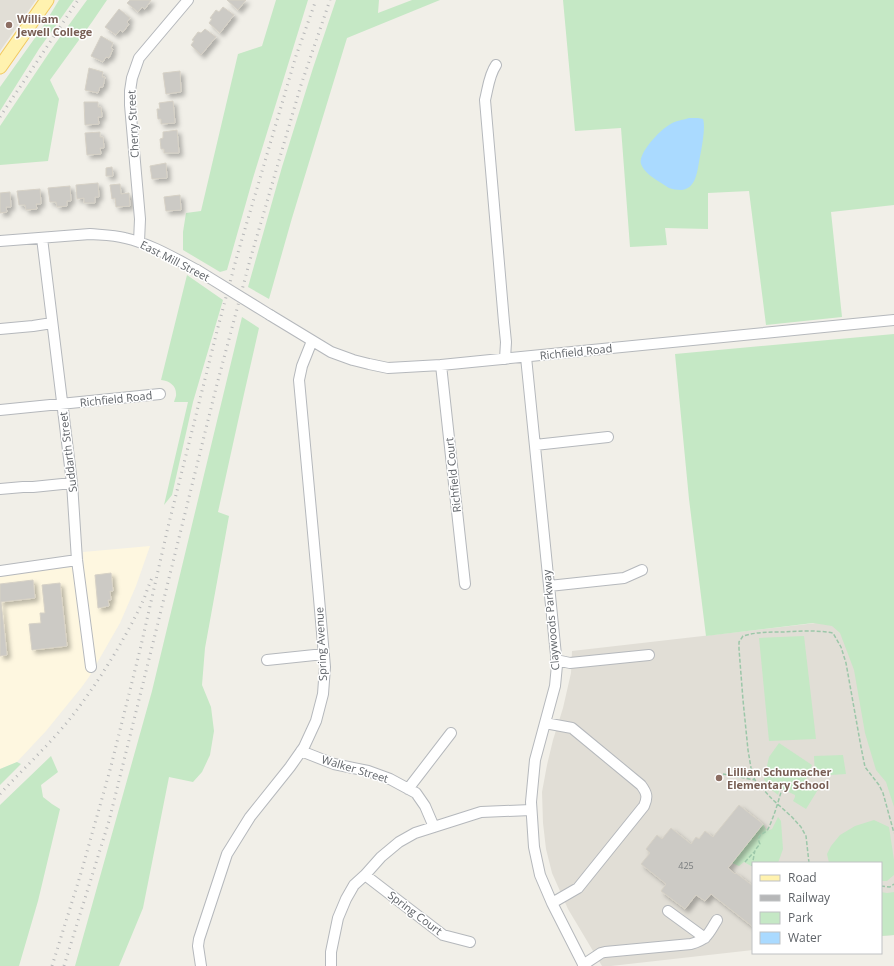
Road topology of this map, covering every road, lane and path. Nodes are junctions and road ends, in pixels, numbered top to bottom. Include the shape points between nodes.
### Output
1 (47, 0) edge
2 (188, 0) edge
3 (496, 65) dead end
4 (0, 68) edge
5 (42, 238) junction
6 (0, 241) edge
7 (139, 242) junction
8 (270, 315) joint
9 (894, 320) edge
10 (52, 323) junction
11 (0, 329) edge
12 (312, 341) junction
13 (526, 357) junction
14 (504, 359) junction
15 (441, 365) junction
16 (160, 394) dead end
17 (62, 404) junction
18 (0, 410) edge
19 (608, 437) dead end
20 (535, 445) junction
21 (72, 483) junction
22 (0, 489) edge
23 (77, 560) junction
24 (642, 570) dead end
25 (0, 571) edge
26 (465, 584) dead end
27 (549, 586) junction
28 (324, 654) junction
29 (649, 655) dead end
30 (267, 660) dead end
31 (556, 660) junction
32 (91, 667) dead end
33 (545, 723) junction
34 (451, 733) dead end
35 (301, 751) junction
36 (723, 774) dead end
37 (755, 780) junction
38 (408, 789) junction
39 (782, 789) dead end
40 (778, 804) junction
41 (531, 810) junction
42 (434, 827) junction
43 (894, 833) edge
44 (755, 850) junction
45 (745, 862) dead end
46 (753, 862) edge
47 (809, 862) edge
48 (365, 875) junction
49 (894, 884) edge
50 (882, 886) edge
51 (552, 903) junction
52 (668, 911) dead end
53 (718, 920) dead end
54 (706, 938) junction
55 (470, 942) dead end
56 (201, 966) edge
57 (331, 966) edge
58 (584, 966) edge

1 - 4 main road
2 - 7 street, Cherry Street via 139,58 132,78 130,105 140,219
3 - 14 street via 491,72 484,100 506,342
5 - 6 street, East Mill Street
5 - 7 street, East Mill Street via 90,234
5 - 10 street, Suddarth Street
7 - 8 street, East Mill Street, bridge via 197,270
8 - 12 street, Richfield Road
9 - 13 street, Richfield Road
10 - 11 street
10 - 17 street, Suddarth Street
12 - 15 street, Richfield Road via 353,360 388,368
12 - 28 street, Spring Avenue via 299,380
13 - 14 street, Richfield Road
13 - 20 street, Claywoods Parkway
14 - 15 street, Richfield Road
15 - 26 street, Richfield Court
16 - 17 street, Richfield Road
17 - 18 street, Richfield Road
17 - 21 street, Suddarth Street
19 - 20 street
20 - 27 street, Claywoods Parkway
21 - 22 street
21 - 23 street, Suddarth Street
23 - 25 street
23 - 32 street, Suddarth Street
24 - 27 street via 624,578
27 - 31 street, Claywoods Parkway
28 - 30 street
28 - 35 street, Spring Avenue via 323,694 316,721
29 - 31 street via 570,663
31 - 33 street, Claywoods Parkway via 555,686
33 - 41 street, Claywoods Parkway via 535,760
33 - 51 street via 572,728 641,785 646,791 647,800 578,888
34 - 38 street
35 - 38 street, Walker Street via 334,764 368,771
35 - 56 street, Spring Avenue via 250,817 227,854 199,939
36 - 37 path
37 - 40 path
37 - 43 path via 748,750 739,642 743,636 752,633 833,633 846,663 866,767 883,793
38 - 42 street, Walker Street via 416,794
39 - 40 path
40 - 44 path via 767,831 759,837 760,844
40 - 47 path via 801,827 806,836
41 - 42 street via 481,812
41 - 51 street, Claywoods Parkway via 534,847 540,875
42 - 48 street via 399,842
44 - 45 path
44 - 46 path
48 - 55 street, Spring Court via 443,935
48 - 57 street via 354,885 338,918 331,952
49 - 50 path via 890,887
51 - 58 street, Claywoods Parkway
52 - 54 street
53 - 54 street
54 - 58 street via 691,944 605,952

